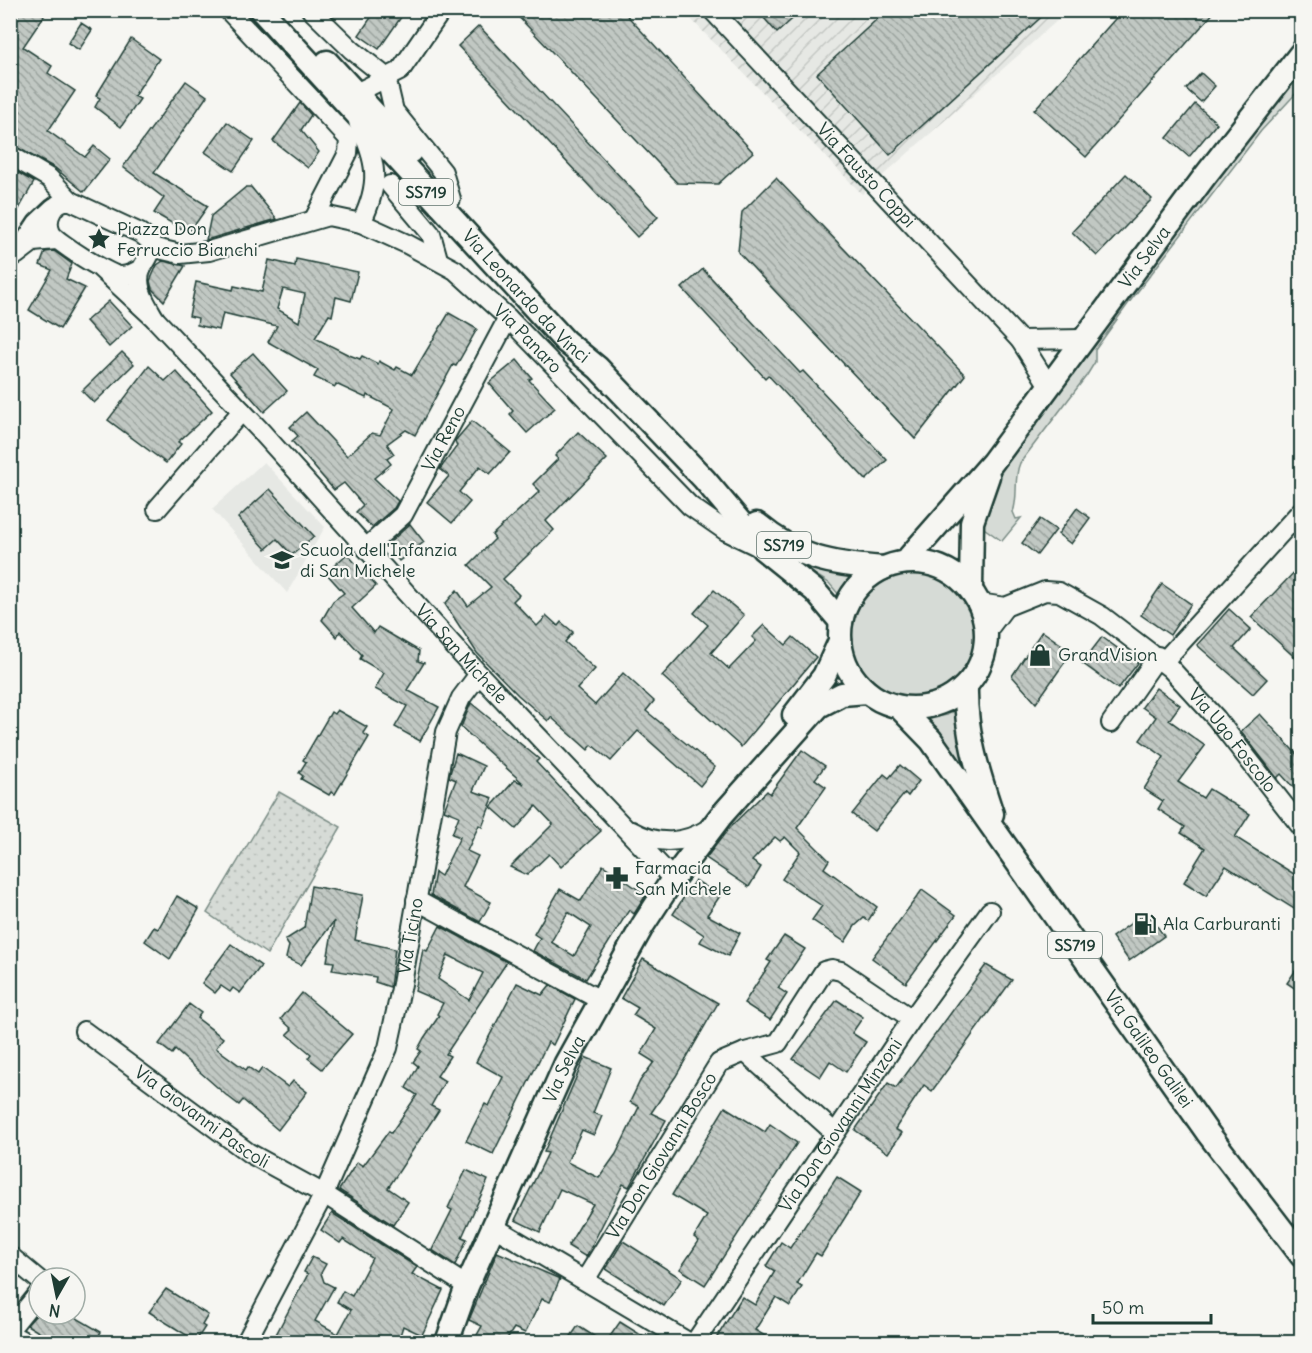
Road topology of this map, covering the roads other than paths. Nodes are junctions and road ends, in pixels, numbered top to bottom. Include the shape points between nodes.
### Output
1 (228, 10) edge
2 (261, 10) edge
3 (280, 10) edge
4 (311, 10) edge
5 (442, 10) edge
6 (712, 10) edge
7 (1302, 52) edge
8 (386, 77) junction
9 (356, 93) junction
10 (356, 117) junction
11 (10, 154) edge
12 (390, 185) dead end
13 (452, 199) junction
14 (71, 201) junction
15 (53, 207) junction
16 (314, 219) junction
17 (361, 223) junction
18 (56, 240) junction
19 (152, 248) junction
20 (13, 259) edge
21 (438, 259) junction
22 (100, 268) junction
23 (142, 268) junction
24 (508, 318) junction
25 (155, 319) junction
26 (1083, 339) junction
27 (1020, 340) junction
28 (598, 368) junction
29 (1049, 386) junction
30 (242, 411) junction
31 (992, 464) junction
32 (704, 479) junction
33 (157, 509) dead end
34 (1302, 510) edge
35 (366, 548) junction
36 (763, 549) junction
37 (905, 562) junction
38 (883, 568) junction
39 (975, 596) junction
40 (1005, 607) junction
41 (840, 631) junction
42 (987, 631) junction
43 (1161, 658) junction
44 (480, 674) junction
45 (966, 687) junction
46 (867, 692) junction
47 (899, 707) junction
48 (1111, 723) dead end
49 (716, 822) junction
50 (625, 828) junction
51 (1302, 828) edge
52 (1001, 838) junction
53 (673, 879) junction
54 (416, 900) junction
55 (990, 911) dead end
56 (600, 1000) junction
57 (912, 1020) junction
58 (84, 1031) dead end
59 (745, 1052) junction
60 (835, 1133) junction
61 (324, 1194) junction
62 (494, 1227) junction
63 (10, 1256) edge
64 (1302, 1256) edge
65 (27, 1270) edge
66 (585, 1280) junction
67 (467, 1286) junction
68 (27, 1308) edge
69 (10, 1329) edge
70 (10, 1334) edge
71 (25, 1342) edge
72 (246, 1342) edge
73 (447, 1342) edge
74 (688, 1342) edge
75 (695, 1342) edge

1 - 16 street via 349,139 348,153
2 - 10 main road, Via Leonardo da Vinci / SS719
3 - 9 main road, Via Leonardo da Vinci / SS719
4 - 8 street
5 - 8 street via 404,66
6 - 27 street, Via Fausto Coppi
7 - 26 main road, Via Selva
8 - 9 street
8 - 13 street via 394,111 443,172
9 - 13 main road, Via Leonardo da Vinci / SS719
10 - 17 street via 371,149 375,169 373,195
10 - 28 main road, Via Leonardo da Vinci / SS719 via 565,341
11 - 14 street via 50,178
12 - 21 street via 431,234
13 - 28 main road, Via Leonardo da Vinci / SS719 via 572,331
14 - 15 street
14 - 19 street via 140,233
15 - 18 street via 49,228
15 - 20 street
16 - 17 street, Via Panaro via 328,216
16 - 19 street, Via Panaro via 209,251 180,254
17 - 21 street, Via Panaro
18 - 20 street via 33,242
18 - 22 street
19 - 23 street
21 - 24 street, Via Panaro
22 - 23 street via 121,276
22 - 25 street, Via San Michele
23 - 25 street, Via San Michele via 142,295
24 - 35 street, Via Reno via 403,515
24 - 36 street, Via Panaro via 690,506 726,531
25 - 30 street, Via San Michele
26 - 27 street
26 - 29 main road, Via Selva
27 - 29 street, Via Fausto Coppi
28 - 32 main road, Via Leonardo da Vinci / SS719
29 - 31 main road, Via Selva
30 - 33 street
30 - 35 street, Via San Michele
31 - 37 main road, Via Selva
31 - 39 main road, Via Selva via 972,522
32 - 36 main road, Via Leonardo da Vinci / SS719
32 - 38 main road, Via Leonardo da Vinci / SS719 via 777,541 801,554 835,564
34 - 43 street
35 - 44 street, Via San Michele
36 - 41 main road, Via Leonardo da Vinci / SS719 via 815,591
37 - 38 main road
37 - 39 main road via 946,569
38 - 41 main road via 853,593
39 - 40 street
39 - 42 main road
40 - 42 street
40 - 43 street, Via Ugo Foscolo via 1036,592 1059,592 1096,612
41 - 46 main road via 848,669
41 - 49 main road, Via Selva via 824,676 742,780
42 - 45 main road via 982,661
43 - 48 street
43 - 51 street, Via Ugo Foscolo via 1216,718
44 - 50 street, Via San Michele
44 - 54 street, Via Ticino via 461,698 446,732
45 - 47 main road via 935,705
45 - 52 main road, Via Galileo Galilei / SS719 via 966,718 975,763
46 - 47 main road
46 - 49 main road, Via Selva via 842,694 819,706
47 - 52 main road, Via Galileo Galilei / SS719 via 932,740
49 - 50 street, Via San Michele via 682,841 667,843
49 - 53 main road, Via Selva
50 - 53 street, Via San Michele
52 - 64 main road, Via Galileo Galilei / SS719 via 1207,1132
53 - 56 main road, Via Selva
54 - 56 street
54 - 61 street, Via Ticino via 388,1048
55 - 57 street, Via Don Giovanni Minzoni
56 - 62 main road, Via Selva via 566,1064
57 - 59 street, Via Don Giovanni Bosco via 847,975 832,969 820,975 778,1043
57 - 60 street, Via Don Giovanni Minzoni
58 - 61 street, Via Giovanni Pascoli via 249,1153
59 - 60 street
59 - 66 street, Via Don Giovanni Bosco via 718,1064
60 - 75 street, Via Don Giovanni Minzoni
61 - 67 street
61 - 72 street, Via Ticino
62 - 66 street
62 - 67 main road, Via Selva
63 - 65 street
66 - 74 street
67 - 73 main road, Via Selva
68 - 69 street
70 - 71 street

